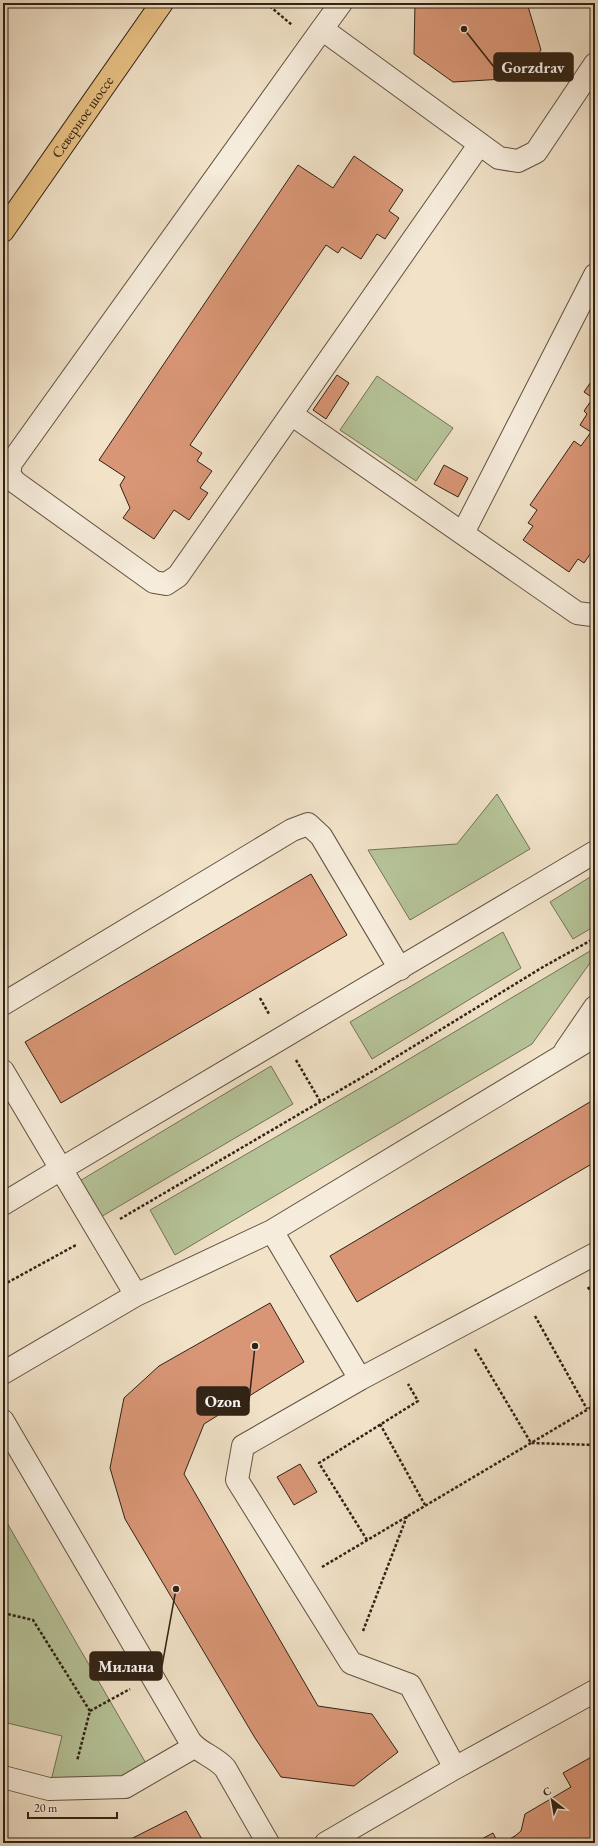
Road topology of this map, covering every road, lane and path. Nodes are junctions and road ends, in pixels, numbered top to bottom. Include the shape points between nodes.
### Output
1 (162, 3) edge
2 (266, 3) edge
3 (341, 3) edge
4 (318, 36) junction
5 (595, 64) edge
6 (479, 145) junction
7 (3, 231) edge
8 (595, 275) edge
9 (291, 414) junction
10 (463, 533) junction
11 (595, 613) edge
12 (595, 852) edge
13 (595, 938) edge
14 (400, 969) junction
15 (3, 1004) edge
16 (595, 1007) edge
17 (595, 1036) edge
18 (561, 1056) junction
19 (3, 1071) edge
20 (61, 1169) junction
21 (3, 1204) edge
22 (272, 1231) junction
23 (98, 1232) junction
24 (595, 1254) edge
25 (3, 1285) edge
26 (522, 1293) junction
27 (136, 1295) junction
28 (461, 1326) junction
29 (395, 1360) junction
30 (3, 1373) edge
31 (360, 1379) junction
32 (595, 1405) edge
33 (587, 1410) junction
34 (3, 1422) edge
35 (380, 1424) junction
36 (531, 1443) junction
37 (595, 1445) edge
38 (425, 1505) junction
39 (407, 1516) junction
40 (367, 1540) junction
41 (299, 1580) junction
42 (3, 1613) edge
43 (351, 1663) junction
44 (152, 1676) junction
45 (595, 1691) edge
46 (90, 1711) junction
47 (194, 1747) junction
48 (454, 1768) junction
49 (3, 1777) edge
50 (70, 1789) junction
51 (268, 1843) edge
52 (326, 1843) edge

1 - 7 main road, Северное шоссе
2 - 4 path
3 - 4 lane
4 - 6 lane
4 - 9 lane via 11,463 9,474 15,482 154,582 166,584 178,576
5 - 6 lane via 536,152 518,161 499,158
6 - 9 lane
8 - 10 lane
9 - 10 lane
10 - 11 lane via 577,613
12 - 14 lane
13 - 23 path via 542,967 378,1068
14 - 15 lane via 321,836 308,824 292,830
14 - 20 lane
16 - 18 lane
17 - 18 lane
18 - 22 lane
19 - 20 lane
20 - 21 lane
20 - 23 lane
22 - 27 lane
22 - 31 lane
23 - 25 path
23 - 27 lane
24 - 26 lane
26 - 28 lane
26 - 33 path
27 - 30 lane
28 - 29 lane
28 - 36 path
29 - 31 lane
29 - 35 path via 418,1401
31 - 41 lane via 243,1446 237,1480
32 - 33 path
33 - 36 path
34 - 44 lane
35 - 38 path
35 - 40 path via 319,1463
36 - 37 path
36 - 38 path
38 - 39 path
39 - 40 path
39 - 43 path
40 - 41 path
41 - 43 lane
42 - 46 path via 33,1620
43 - 48 lane via 410,1685
44 - 46 path
44 - 47 lane
45 - 48 lane
46 - 50 path
47 - 50 lane via 125,1787
47 - 51 lane via 218,1760 225,1768
48 - 52 lane
49 - 50 lane via 49,1789

